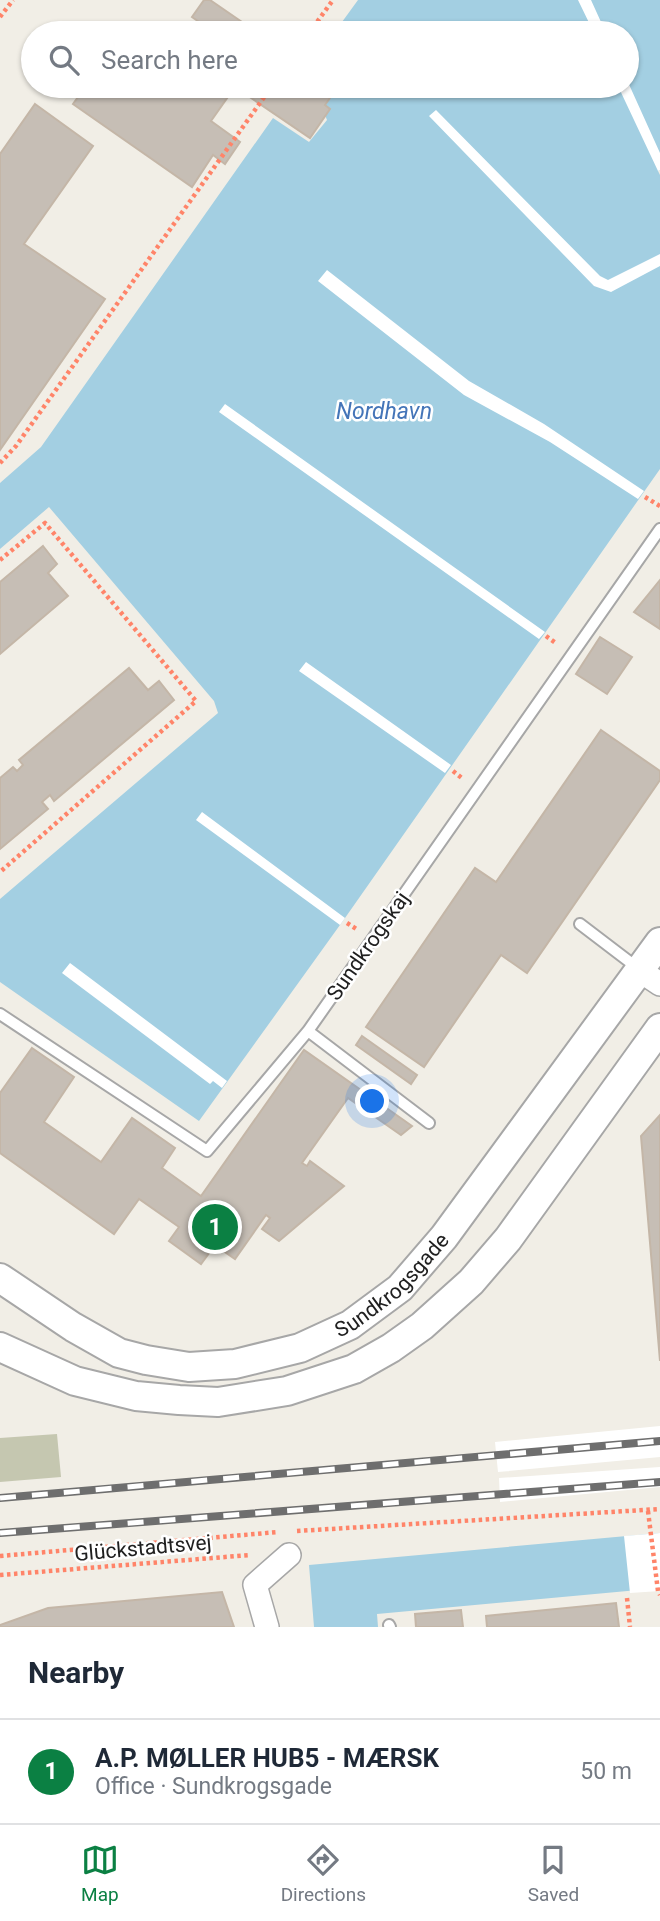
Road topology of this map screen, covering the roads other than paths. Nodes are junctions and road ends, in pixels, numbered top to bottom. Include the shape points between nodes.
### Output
1 (660, 529) edge
2 (580, 924) dead end
3 (660, 942) edge
4 (650, 977) edge
5 (0, 1014) edge
6 (660, 1028) edge
7 (308, 1031) junction
8 (429, 1123) dead end
9 (0, 1278) edge
10 (0, 1347) edge
11 (289, 1555) road end
12 (267, 1627) edge

1 - 7 lane, Sundkrogskaj
2 - 4 lane
3 - 4 street, Sundkrogsgade
4 - 9 street, Sundkrogsgade via 444,1237 400,1288 350,1325 300,1348 235,1364 189,1367 119,1353
5 - 7 lane, Sundkrogskaj via 207,1151
6 - 10 street via 523,1218 471,1282 422,1326 354,1369 287,1391 218,1402 179,1401 75,1381
7 - 8 lane
11 - 12 street via 255,1585

